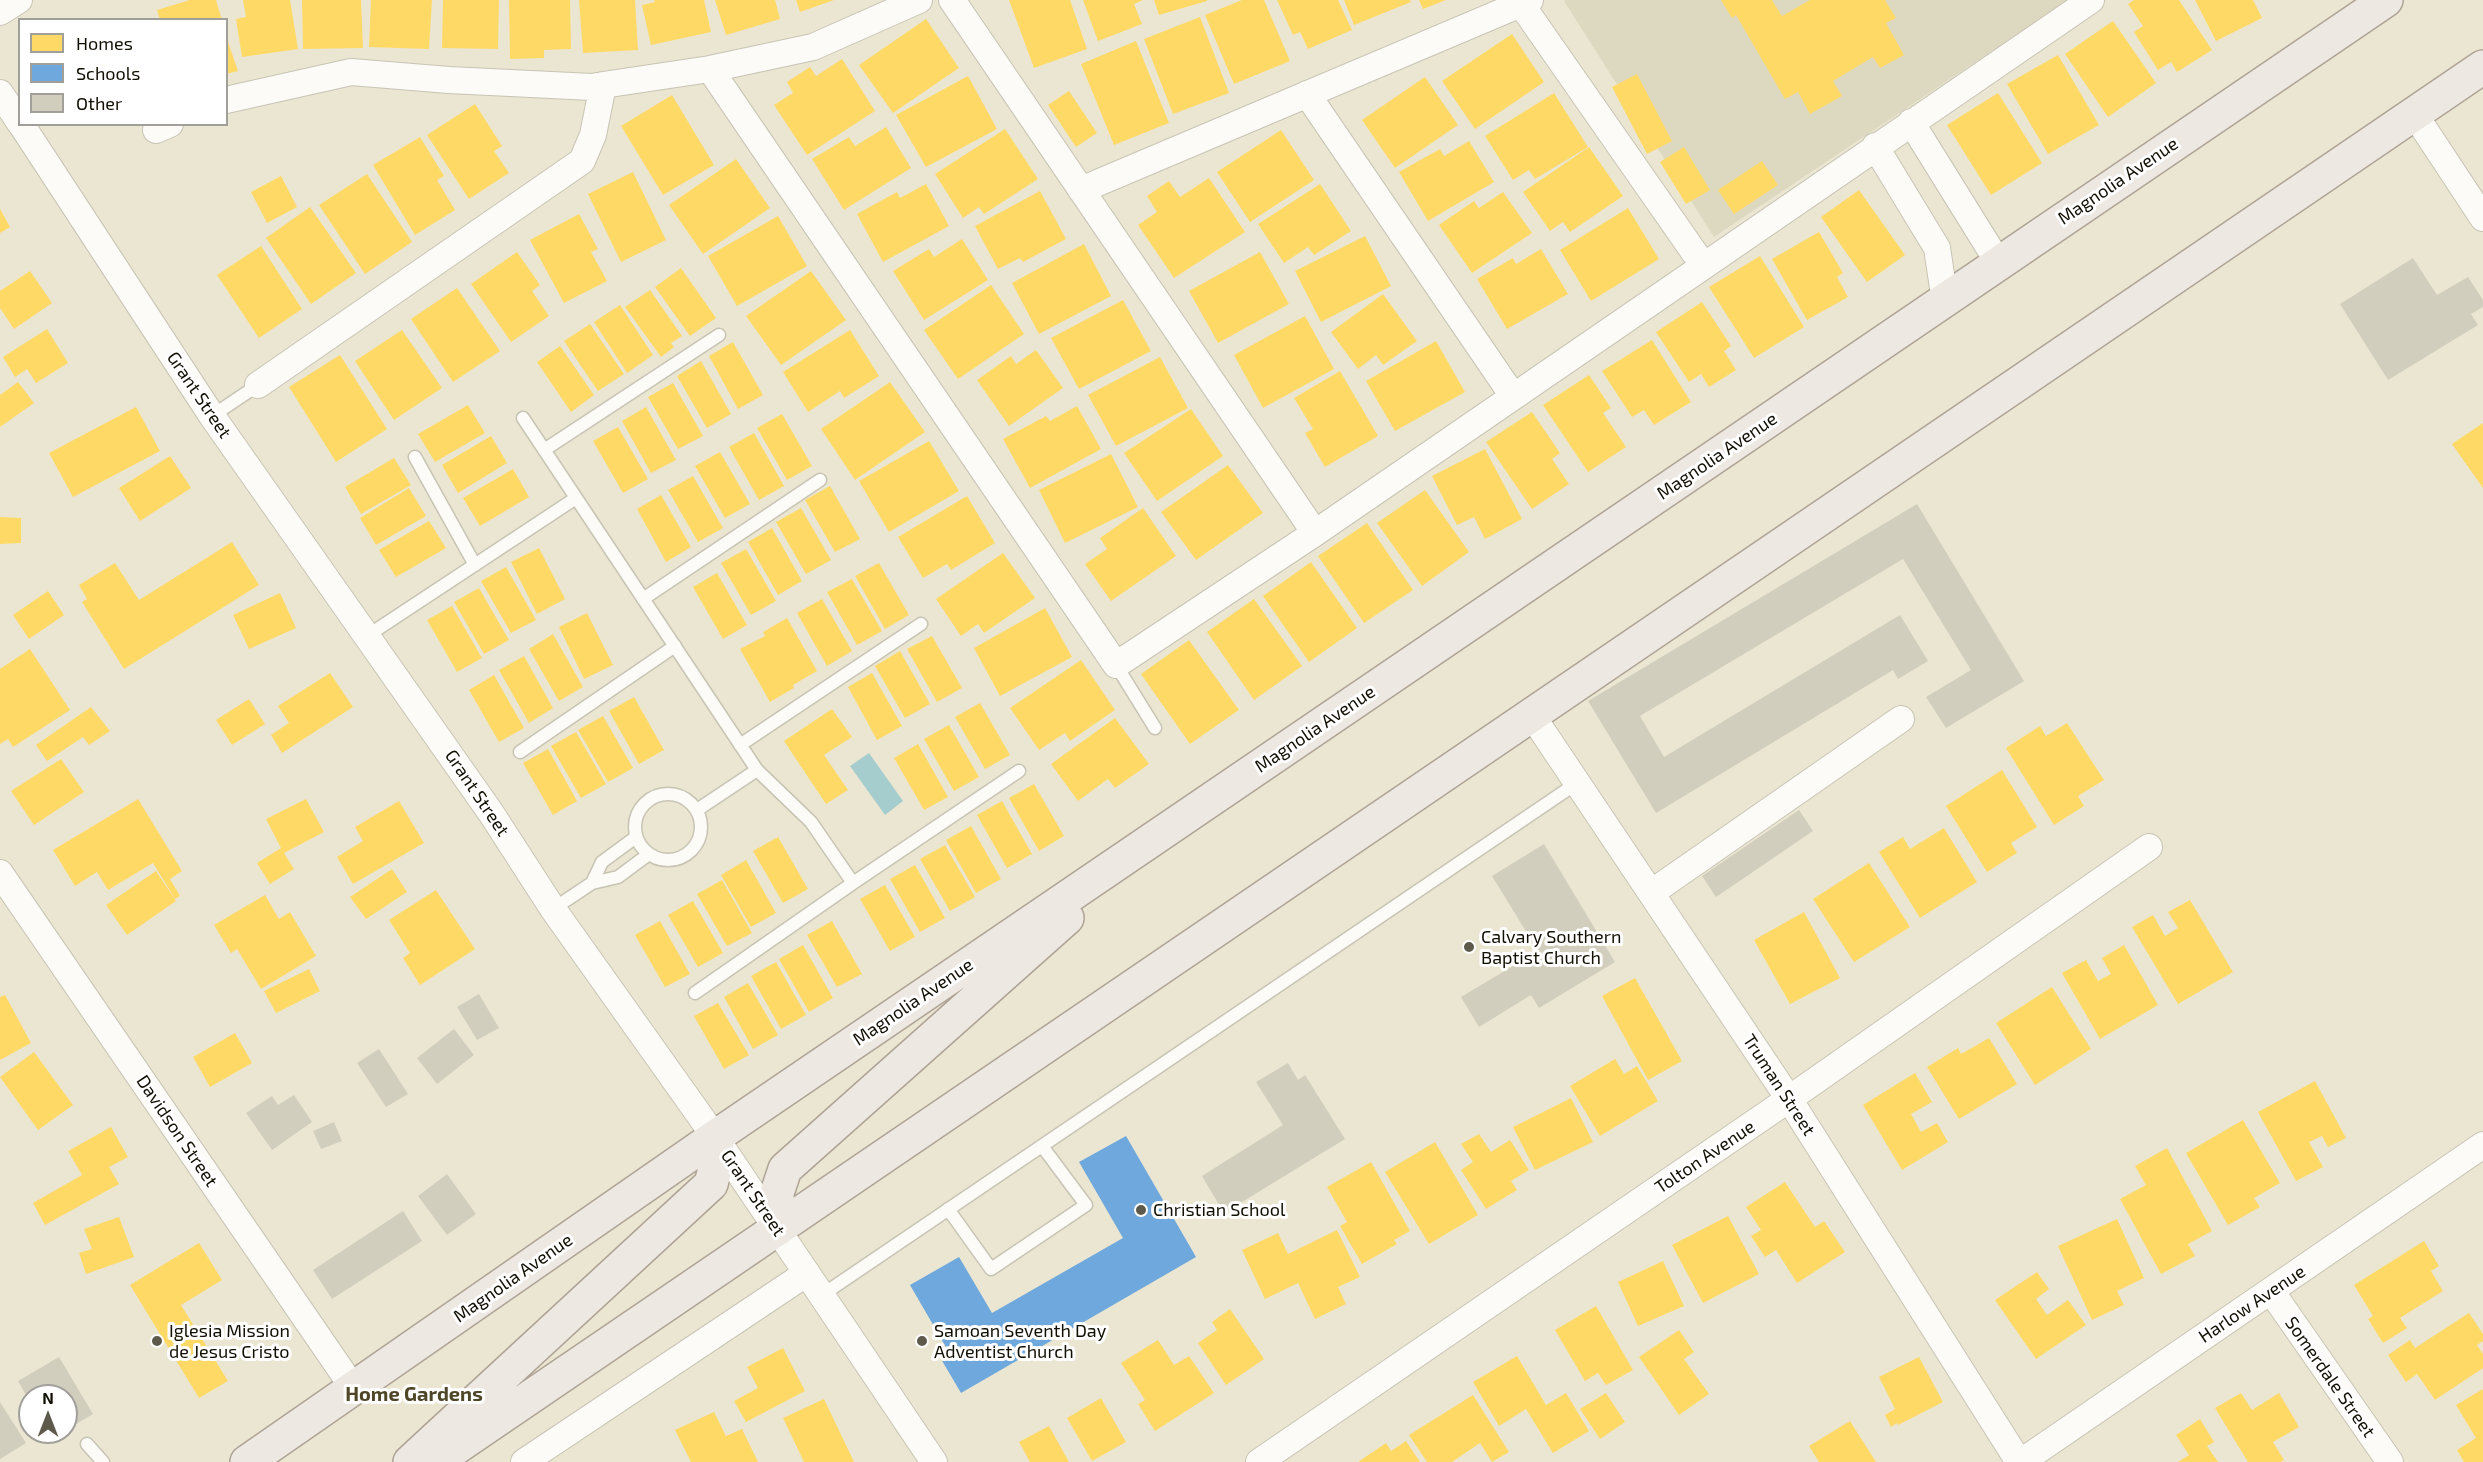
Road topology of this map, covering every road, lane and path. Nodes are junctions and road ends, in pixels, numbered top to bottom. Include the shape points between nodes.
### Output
1 (19, 0) edge
2 (919, 0) edge
3 (951, 0) edge
4 (2091, 0) edge
5 (2386, 0) edge
6 (1526, 2) edge
7 (0, 12) edge
8 (2483, 67) edge
9 (710, 69) junction
10 (603, 85) junction
11 (0, 93) edge
12 (1307, 94) junction
13 (228, 100) edge
14 (2415, 115) junction
15 (18, 121) edge
16 (1911, 122) junction
17 (21, 126) edge
18 (1875, 146) junction
19 (1081, 190) junction
20 (2483, 218) edge
21 (1998, 262) junction
22 (1703, 265) junction
23 (1945, 301) junction
24 (719, 335) dead end
25 (258, 385) joint
26 (1513, 396) junction
27 (212, 416) junction
28 (523, 418) dead end
29 (544, 450) junction
30 (415, 457) dead end
31 (820, 480) dead end
32 (576, 498) junction
33 (1315, 533) junction
34 (475, 566) junction
35 (643, 599) junction
36 (921, 624) dead end
37 (367, 636) junction
38 (675, 646) junction
39 (1116, 664) junction
40 (1531, 714) junction
41 (1901, 719) dead end
42 (1155, 728) dead end
43 (740, 745) junction
44 (520, 752) dead end
45 (757, 770) junction
46 (1019, 771) dead end
47 (1577, 783) junction
48 (697, 810) junction
49 (1170, 827) junction
50 (636, 837) junction
51 (2149, 847) dead end
52 (649, 854) junction
53 (0, 873) edge
54 (592, 883) junction
55 (853, 883) junction
56 (1651, 893) junction
57 (554, 909) junction
58 (695, 993) dead end
59 (1789, 1099) junction
60 (715, 1137) junction
61 (2483, 1145) edge
62 (1042, 1146) junction
63 (948, 1209) junction
64 (778, 1229) junction
65 (807, 1273) junction
66 (2271, 1291) junction
67 (822, 1295) junction
68 (354, 1389) junction
69 (87, 1444) dead end
70 (103, 1462) edge
71 (247, 1462) edge
72 (410, 1462) edge
73 (435, 1462) edge
74 (524, 1462) edge
75 (934, 1462) edge
76 (1259, 1462) edge
77 (2020, 1462) edge
78 (2390, 1462) edge

1 - 7 street
2 - 9 street via 813,47
3 - 19 street
4 - 16 street
5 - 21 main road, Magnolia Avenue
6 - 12 street
6 - 22 street
8 - 14 main road
9 - 10 street
9 - 39 street
10 - 13 street via 351,72
10 - 25 street via 593,135 582,161
11 - 15 street, Grant Street
12 - 19 street
12 - 26 street
14 - 20 street
14 - 40 main road
16 - 18 street
16 - 21 street
17 - 27 street, Grant Street
18 - 22 street
18 - 23 street via 1937,248
19 - 33 street
21 - 23 main road, Magnolia Avenue
22 - 26 street
23 - 49 main road, Magnolia Avenue
24 - 29 lane
25 - 27 lane
26 - 33 street
27 - 37 street, Grant Street
28 - 29 lane
29 - 32 lane
30 - 34 lane
31 - 35 lane
32 - 34 lane
32 - 35 lane
33 - 39 street
34 - 37 lane
35 - 38 lane
36 - 43 lane
37 - 57 street, Grant Street
38 - 43 lane
38 - 44 lane
39 - 42 lane
40 - 47 street, Truman Street
40 - 64 main road
41 - 56 street
43 - 45 lane
45 - 48 lane
45 - 55 lane via 811,822
46 - 55 lane
47 - 56 street, Truman Street
47 - 62 lane
48 - 50 lane via 681,796 659,795 650,799 636,816
48 - 52 lane via 701,832 690,852 670,860
49 - 60 main road, Magnolia Avenue
49 - 64 main road via 785,1169 777,1193
50 - 52 lane
50 - 54 lane via 602,862
51 - 59 street, Tolton Avenue
52 - 54 lane via 618,877
53 - 68 street, Davidson Street
54 - 57 lane
55 - 58 lane
56 - 59 street, Truman Street
57 - 60 street, Grant Street
59 - 76 street, Tolton Avenue
59 - 77 street, Truman Street
60 - 64 street, Grant Street
60 - 68 main road, Magnolia Avenue
60 - 72 main road via 718,1157 711,1184
61 - 66 street, Harlow Avenue
62 - 63 lane
62 - 63 lane via 1086,1205 991,1269
63 - 67 lane
64 - 65 street, Grant Street
64 - 73 main road
65 - 67 street, Grant Street
65 - 74 street
66 - 77 street, Harlow Avenue
66 - 78 street, Somerdale Street
67 - 75 street, Grant Street
68 - 71 main road, Magnolia Avenue
69 - 70 lane

